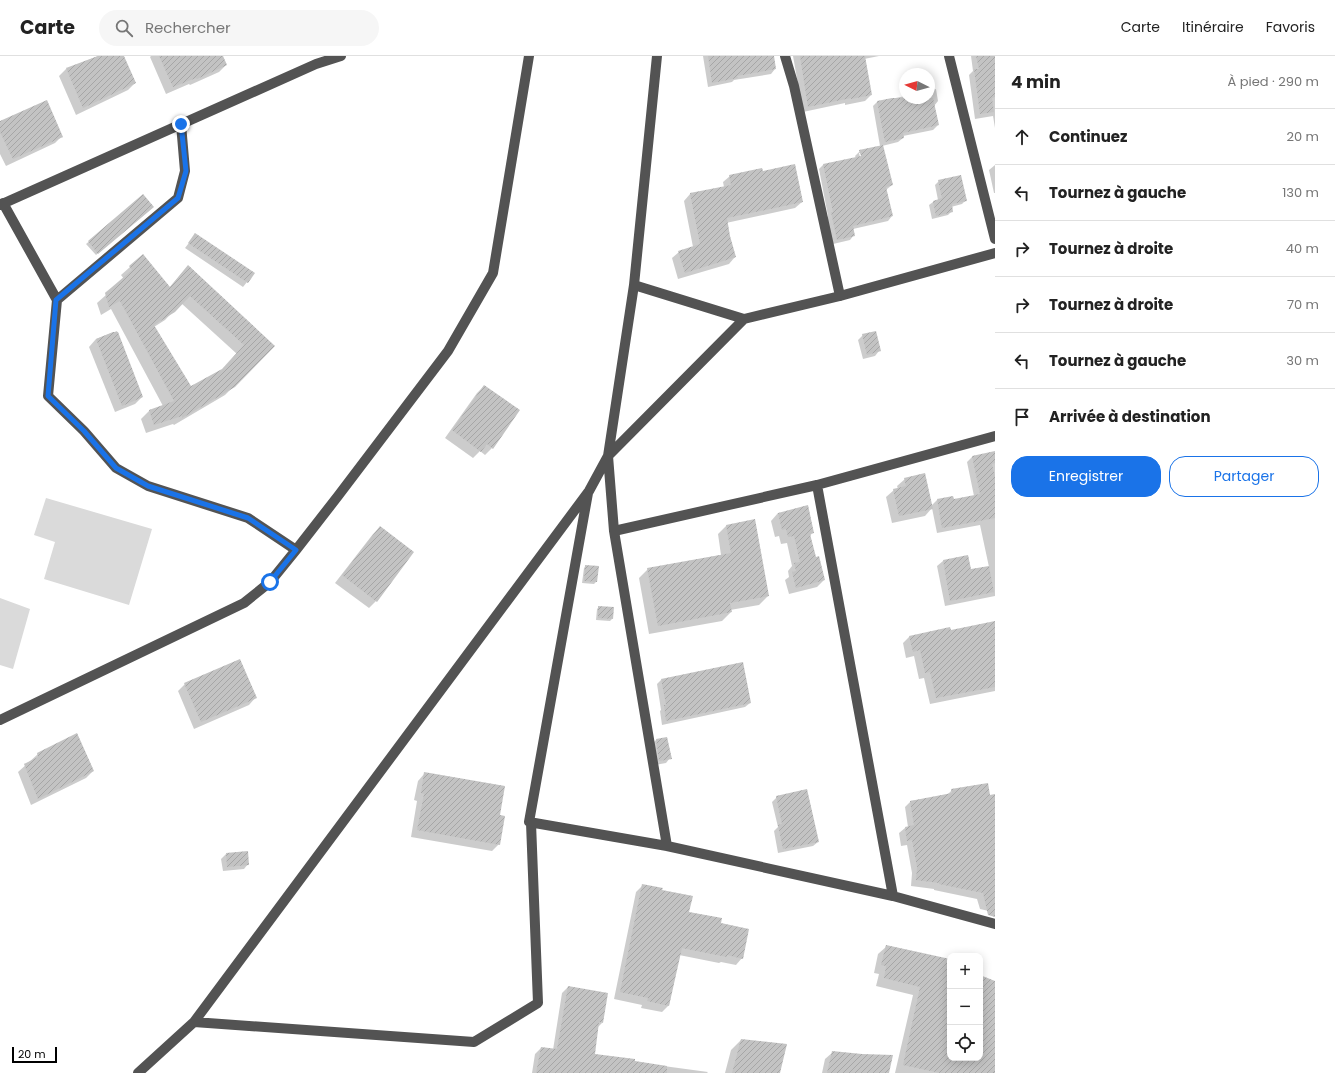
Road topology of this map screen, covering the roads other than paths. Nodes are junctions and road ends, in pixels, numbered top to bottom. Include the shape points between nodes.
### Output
1 (341, 56) edge
2 (530, 56) edge
3 (657, 56) edge
4 (785, 56) edge
5 (949, 56) edge
6 (181, 124) junction
7 (2, 204) edge
8 (995, 238) edge
9 (995, 253) edge
10 (634, 285) junction
11 (840, 296) junction
12 (56, 300) junction
13 (744, 319) junction
14 (995, 436) edge
15 (608, 456) junction
16 (817, 485) junction
17 (589, 491) junction
18 (614, 531) junction
19 (296, 550) junction
20 (0, 720) edge
21 (531, 823) junction
22 (667, 846) junction
23 (893, 896) junction
24 (995, 924) edge
25 (194, 1022) junction
26 (138, 1073) edge

1 - 6 street via 316,64
2 - 19 street via 493,273 448,351
3 - 10 street
4 - 11 street via 794,86
5 - 8 street
6 - 7 street
6 - 12 street via 186,171 178,198
7 - 12 street
9 - 11 street
10 - 13 street
10 - 15 street
11 - 13 street
12 - 19 street via 48,396 84,431 116,468 148,486 248,518
13 - 15 street
14 - 16 street
15 - 17 street
15 - 18 street
16 - 18 street
16 - 23 street
17 - 21 street via 529,822
17 - 25 street
18 - 22 street
19 - 20 street via 270,582 244,603
21 - 22 street
21 - 25 street via 538,1003 474,1042
22 - 23 street
23 - 24 street
25 - 26 street

